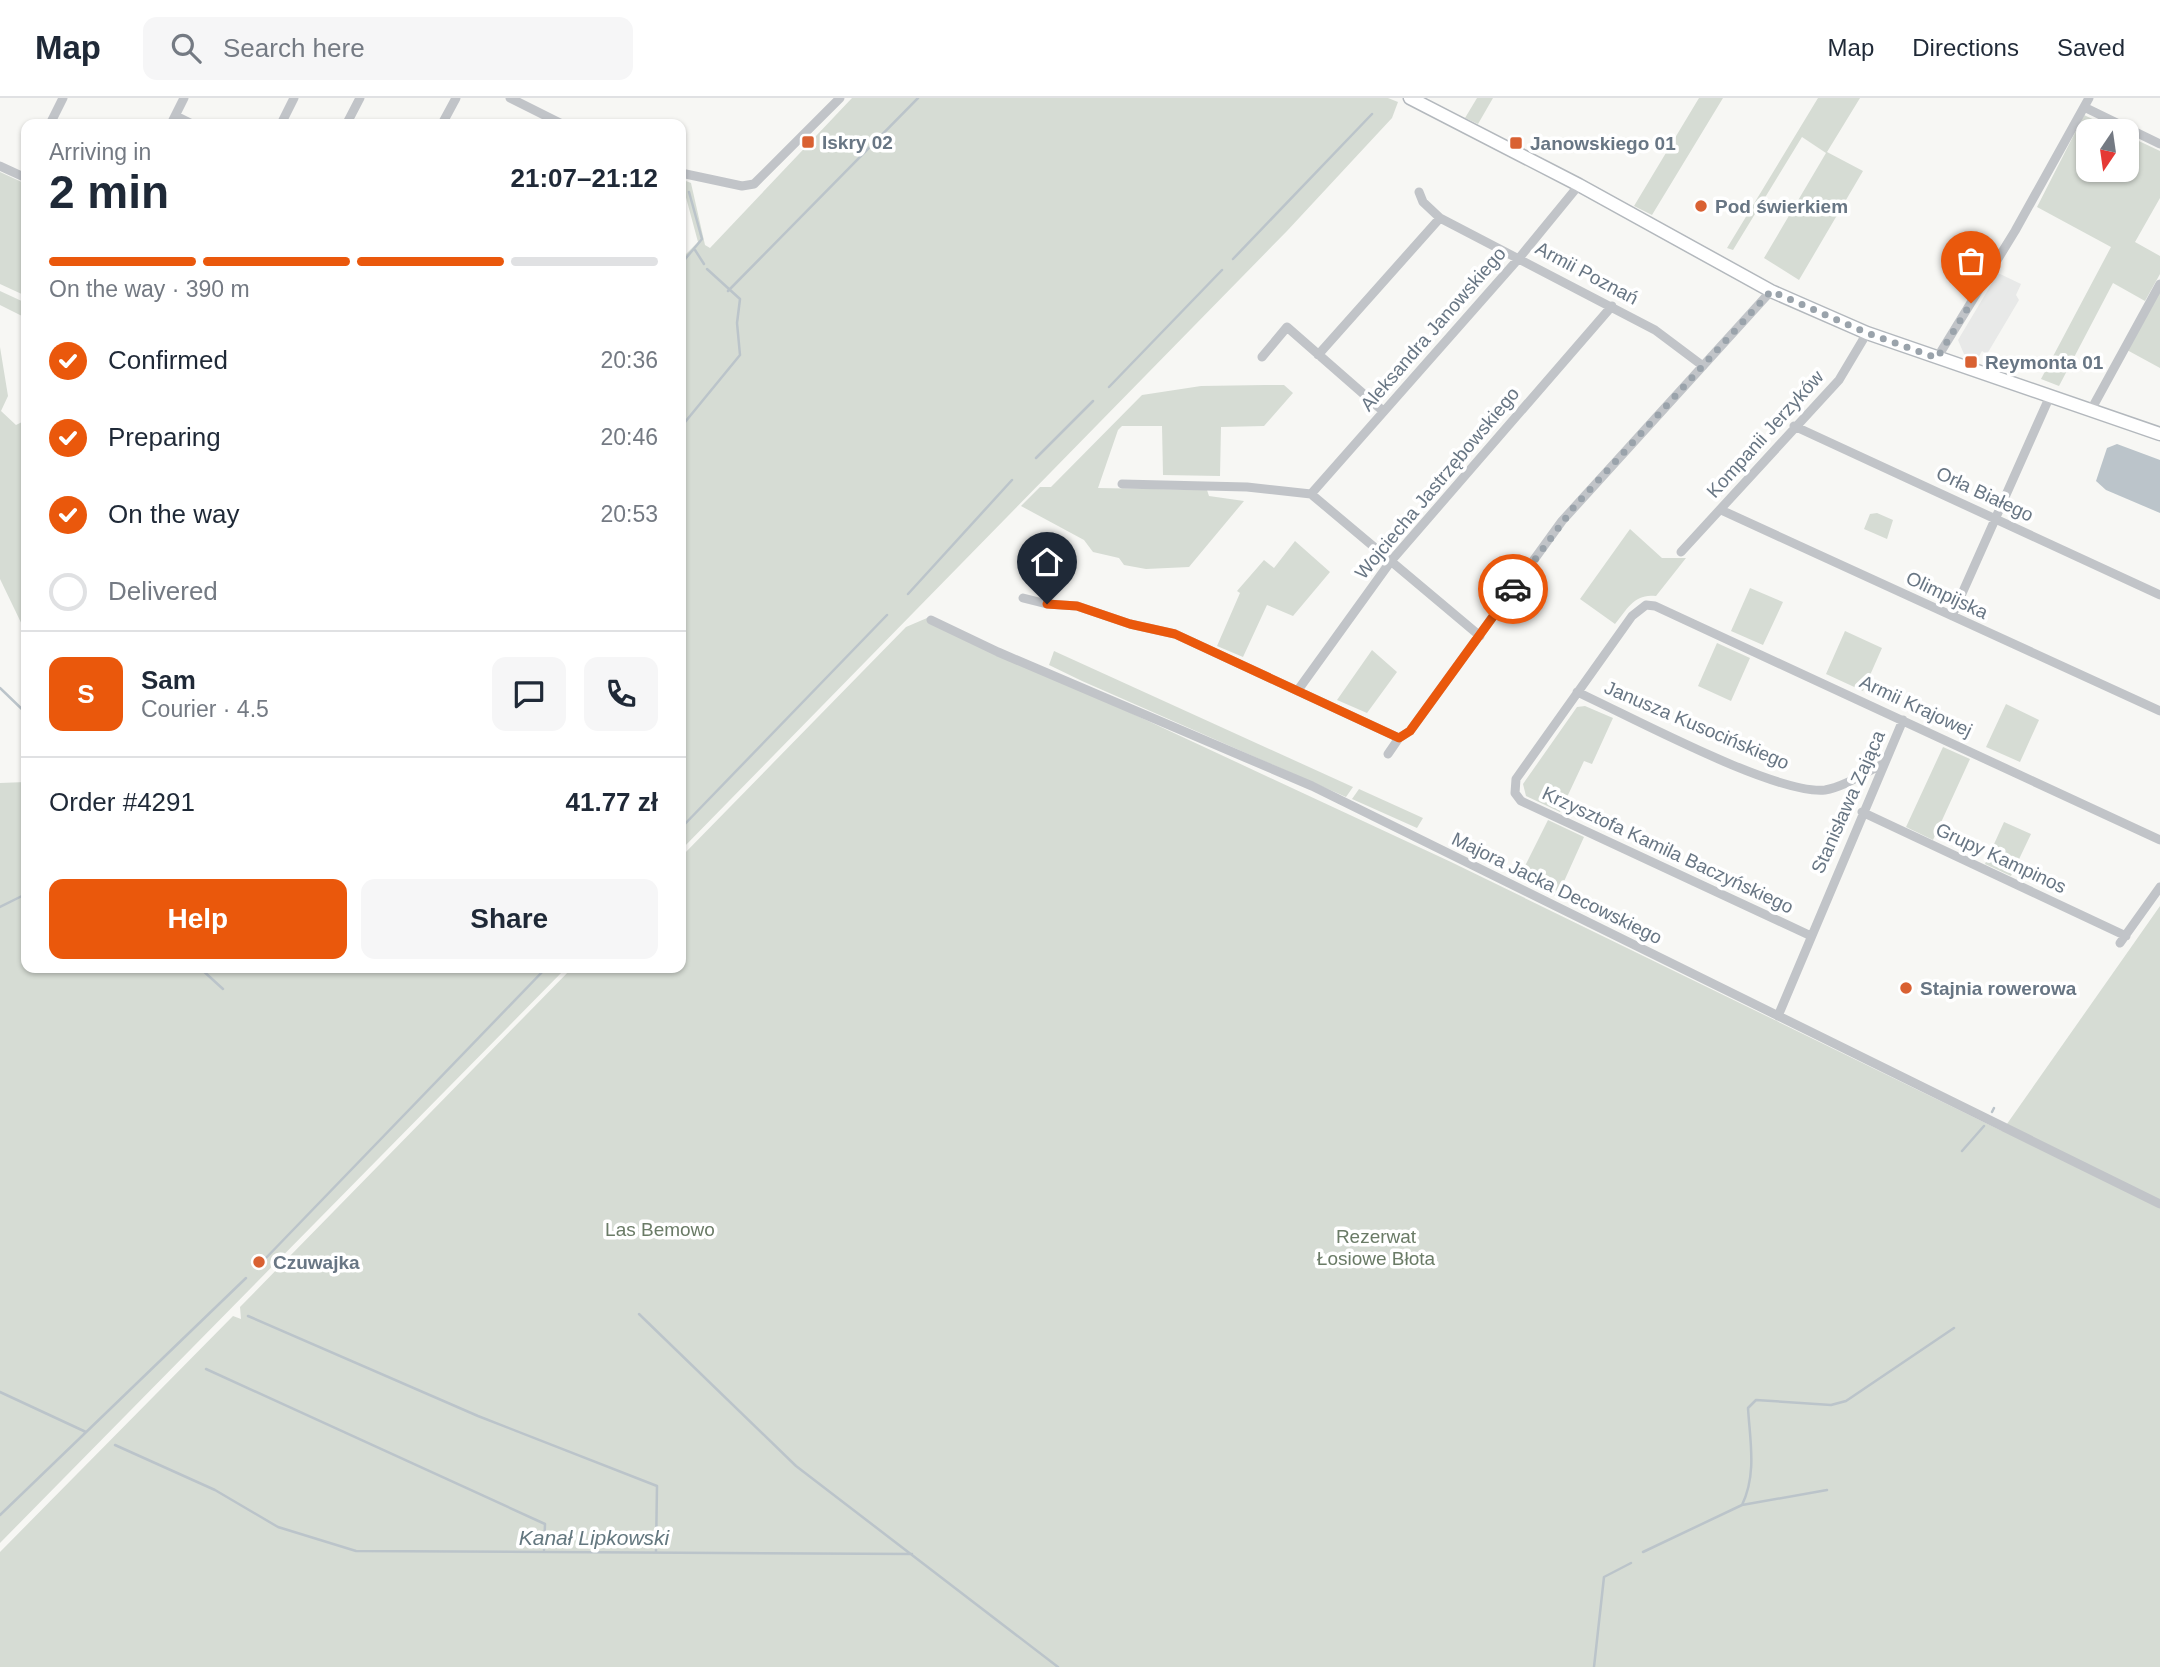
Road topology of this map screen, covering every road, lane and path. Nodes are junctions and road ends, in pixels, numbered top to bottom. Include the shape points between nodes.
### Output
1 (63, 98) edge
2 (184, 98) edge
3 (294, 98) edge
4 (360, 98) edge
5 (456, 98) edge
6 (510, 98) edge
7 (839, 98) edge
8 (1410, 98) edge
9 (2089, 98) edge
10 (2084, 107) junction
11 (52, 119) edge
12 (174, 119) edge
13 (284, 119) edge
14 (349, 119) edge
15 (445, 119) edge
16 (548, 119) edge
17 (2160, 144) edge
18 (0, 166) edge
19 (21, 174) edge
20 (686, 174) edge
21 (1579, 185) junction
22 (1419, 192) dead end
23 (1440, 218) junction
24 (1520, 257) junction
25 (2160, 284) edge
26 (1771, 291) junction
27 (1612, 306) junction
28 (1867, 333) junction
29 (1318, 355) junction
30 (1262, 357) dead end
31 (1937, 358) junction
32 (1703, 366) junction
33 (2050, 396) junction
34 (2091, 410) junction
35 (1383, 411) junction
36 (1794, 426) junction
37 (2160, 434) edge
38 (1122, 484) dead end
39 (1311, 495) junction
40 (1721, 510) junction
41 (1997, 519) junction
42 (1681, 552) dead end
43 (1391, 561) junction
44 (2160, 595) edge
45 (1023, 598) dead end
46 (1952, 616) junction
47 (931, 620) dead end
48 (1480, 636) junction
49 (1298, 690) junction
50 (1577, 692) junction
51 (2160, 710) edge
52 (1903, 720) junction
53 (1399, 738) junction
54 (1388, 754) dead end
55 (1883, 764) junction
56 (1862, 812) junction
57 (2160, 840) edge
58 (2160, 887) edge
59 (1809, 935) junction
60 (1778, 1016) junction
61 (2160, 1203) edge

1 - 11 street
2 - 12 street
3 - 13 street
4 - 14 street
5 - 15 street
6 - 16 street
7 - 20 street via 754,184
8 - 21 street
9 - 10 street
10 - 17 street
10 - 31 street
18 - 19 street
21 - 24 street, Aleksandra Janowskiego
21 - 26 street
22 - 23 street, Armii Poznań
23 - 24 street, Armii Poznań
23 - 29 street
24 - 27 street, Armii Poznań
24 - 35 street, Aleksandra Janowskiego
25 - 34 street
26 - 28 street
26 - 32 street
27 - 32 street, Armii Poznań via 1655,330
27 - 43 street, Wojciecha Jastrzębowskiego
28 - 31 street
28 - 36 street, Kompanii Jerzyków via 1839,380
29 - 30 street via 1287,327
29 - 35 street
31 - 33 street
32 - 48 street via 1562,521
33 - 34 street
33 - 41 street
34 - 37 street
35 - 39 street, Aleksandra Janowskiego
36 - 40 street, Kompanii Jerzyków
36 - 41 street, Orła Białego
38 - 39 street via 1247,487
39 - 43 street
40 - 42 street, Kompanii Jerzyków
40 - 46 street, Olimpijska
41 - 44 street, Orła Białego
41 - 46 street
43 - 48 street
43 - 49 street, Wojciecha Jastrzębowskiego
45 - 49 street via 1077,606 1168,632
46 - 51 street, Olimpijska
47 - 60 street, Majora Jacka Decowskiego via 1312,786
48 - 53 street via 1410,731
49 - 53 street
50 - 52 street, Armii Krajowej via 1632,616 1646,605
50 - 55 street, Janusza Kusocińskiego via 1751,772 1791,785 1829,789
50 - 59 street, Krzysztofa Kamila Baczyńskiego via 1516,779 1514,793 1521,801
52 - 55 street, Stanisława Zająca
52 - 57 street, Armii Krajowej
53 - 54 street
55 - 56 street, Stanisława Zająca
56 - 58 street, Grupy Kampinos via 2123,940
56 - 59 street, Stanisława Zająca
59 - 60 street, Stanisława Zająca
60 - 61 street, Majora Jacka Decowskiego

